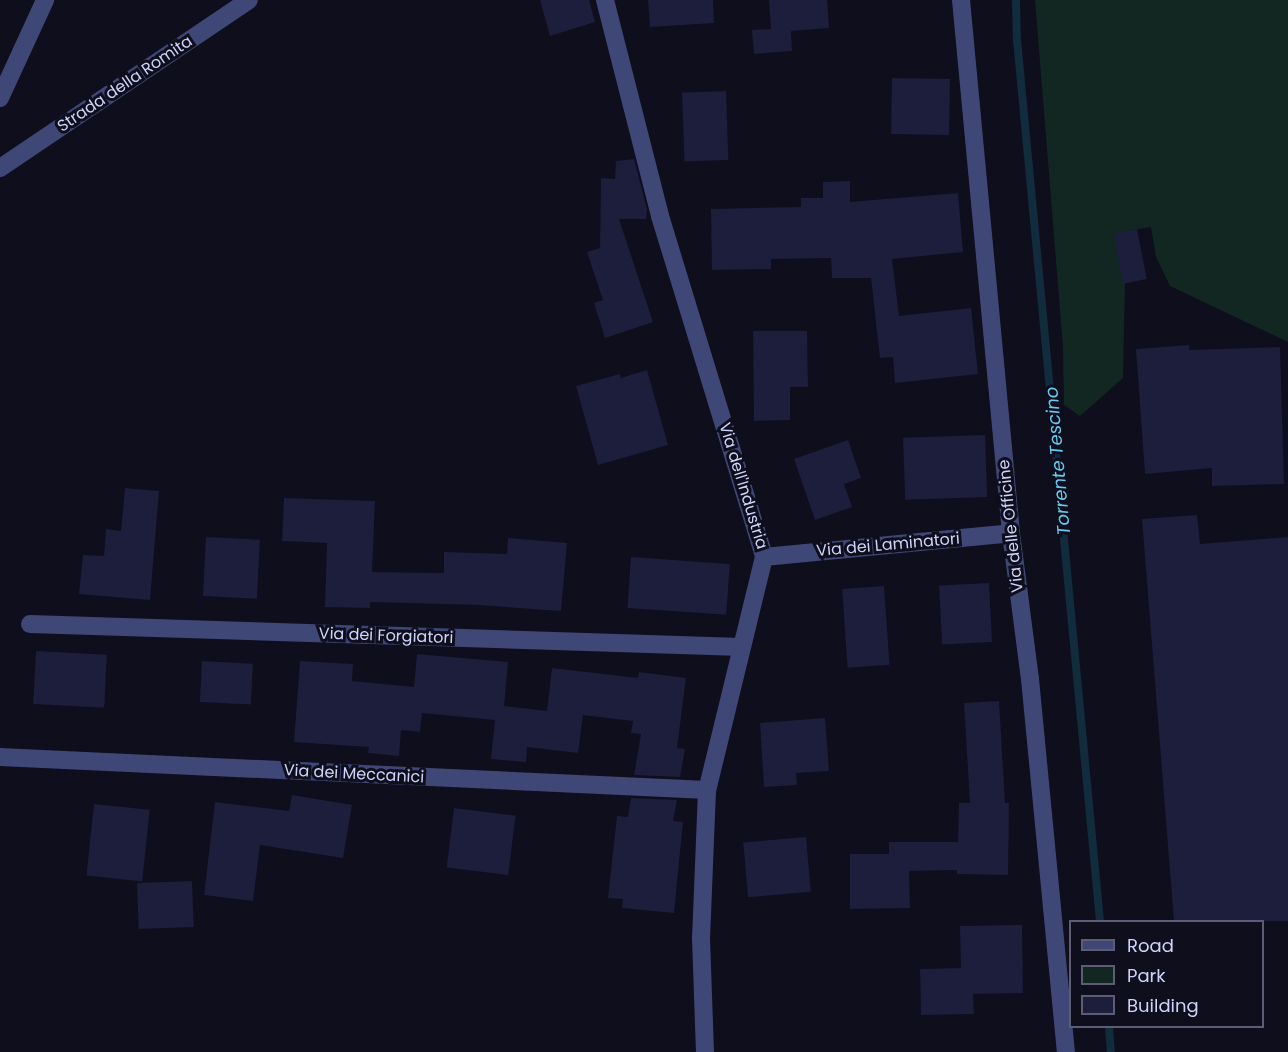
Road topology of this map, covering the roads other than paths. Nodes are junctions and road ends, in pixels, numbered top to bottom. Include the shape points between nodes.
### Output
1 (45, 0) edge
2 (249, 0) edge
3 (605, 0) edge
4 (961, 0) edge
5 (0, 98) edge
6 (0, 168) edge
7 (1011, 534) junction
8 (764, 557) junction
9 (30, 624) dead end
10 (742, 647) junction
11 (0, 757) edge
12 (707, 790) junction
13 (705, 1052) edge
14 (1066, 1052) edge

1 - 5 street
2 - 6 street, Strada della Romita
3 - 8 street, Via dell'Industria via 660,216
4 - 7 street, Via delle Officine
7 - 8 street, Via dei Laminatori
7 - 14 street, Via delle Officine via 1030,679
8 - 10 street, Via dell'Industria
9 - 10 street, Via dei Forgiatori
10 - 12 street, Via dell'Industria
11 - 12 street, Via dei Meccanici
12 - 13 street, Via dell'Industria via 701,938

